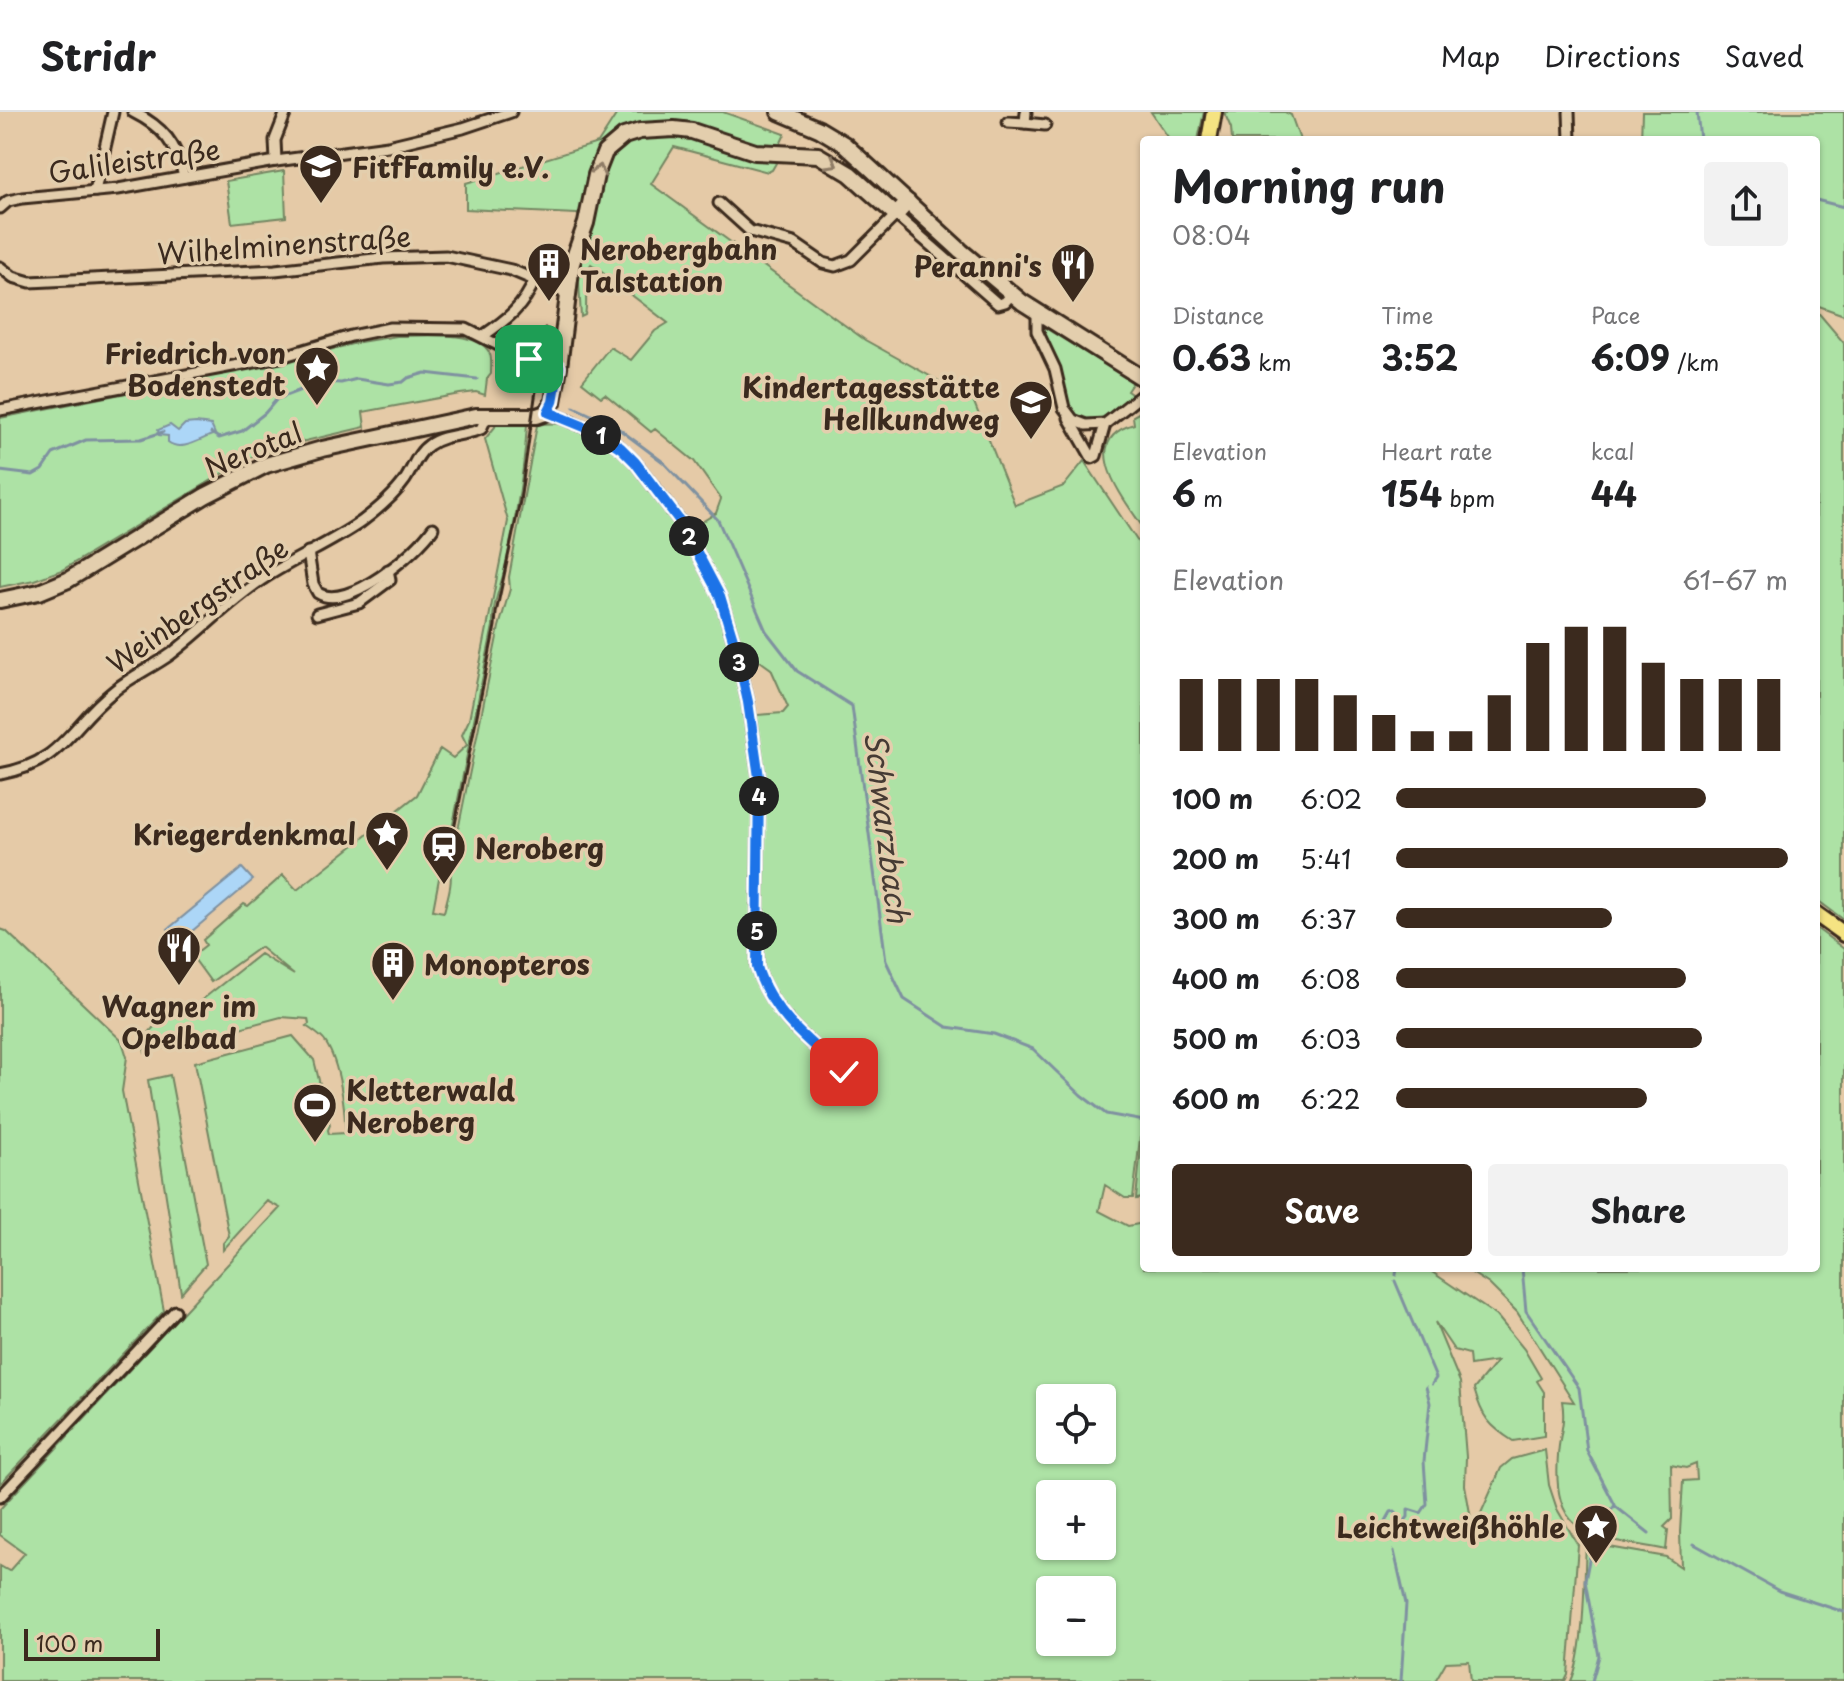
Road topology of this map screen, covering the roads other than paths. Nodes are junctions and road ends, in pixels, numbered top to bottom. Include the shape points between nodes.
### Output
1 (113, 112) edge
2 (133, 112) edge
3 (286, 112) edge
4 (511, 112) edge
5 (779, 112) edge
6 (1026, 112) edge
7 (1214, 112) edge
8 (1569, 112) edge
9 (1008, 122) dead end
10 (1025, 123) junction
11 (1045, 125) dead end
12 (1210, 136) edge
13 (1570, 136) edge
14 (276, 161) junction
15 (184, 177) junction
16 (95, 191) junction
17 (908, 202) junction
18 (719, 203) dead end
19 (0, 208) edge
20 (896, 215) junction
21 (0, 267) edge
22 (535, 279) junction
23 (1012, 294) junction
24 (570, 295) junction
25 (1037, 313) junction
26 (483, 336) junction
27 (1140, 363) edge
28 (559, 367) junction
29 (1126, 368) junction
30 (1140, 377) edge
31 (1140, 397) edge
32 (0, 410) edge
33 (548, 412) junction
34 (488, 414) junction
35 (1068, 415) junction
36 (1105, 424) junction
37 (433, 528) dead end
38 (308, 552) junction
39 (388, 570) junction
40 (0, 600) edge
41 (317, 614) dead end
42 (0, 774) edge
43 (1820, 917) edge
44 (1844, 934) edge
45 (844, 1072) dead end
46 (175, 1311) dead end
47 (0, 1497) edge

1 - 16 street
2 - 15 street via 169,137
3 - 14 street via 275,140
4 - 14 street, Galileistraße via 403,143
5 - 17 street via 837,139
6 - 10 street
7 - 12 main road
8 - 13 street
9 - 10 street
10 - 11 street
14 - 15 street, Galileistraße
15 - 16 street, Galileistraße
16 - 19 street, Galileistraße via 17,199
17 - 20 street
17 - 23 street
18 - 20 street via 750,231 794,243 835,266 851,260
20 - 23 street via 998,304
24 -> 20 street via 572,263 605,152 624,136 648,130 685,130 755,152 826,158
21 - 22 street, Wilhelminenstraße via 30,282 446,256
22 - 24 street, Wilhelminenstraße
22 - 26 street via 517,311
23 - 25 street
24 - 28 street
25 - 29 street
25 - 35 street via 1037,331
26 - 28 street via 518,355
26 - 32 street via 456,328 375,331 281,357
27 - 29 street
28 - 33 street
29 - 30 street
31 - 36 street
33 - 34 street, Nerotal
33 - 45 street, Nerotal via 597,432 635,462 682,524 720,596 748,702 759,777 757,967 777,1007
34 - 38 street, Weinbergstraße via 481,429 425,448 386,501
34 - 40 street, Nerotal via 266,465 68,580
35 - 36 street via 1086,425
35 - 36 street via 1092,458
37 - 39 street
38 - 39 street via 315,588 329,598 360,590
38 - 42 street, Weinbergstraße via 249,588 173,652 113,691 42,761
39 - 41 street via 390,580 366,599
43 - 44 main road
46 - 47 street

